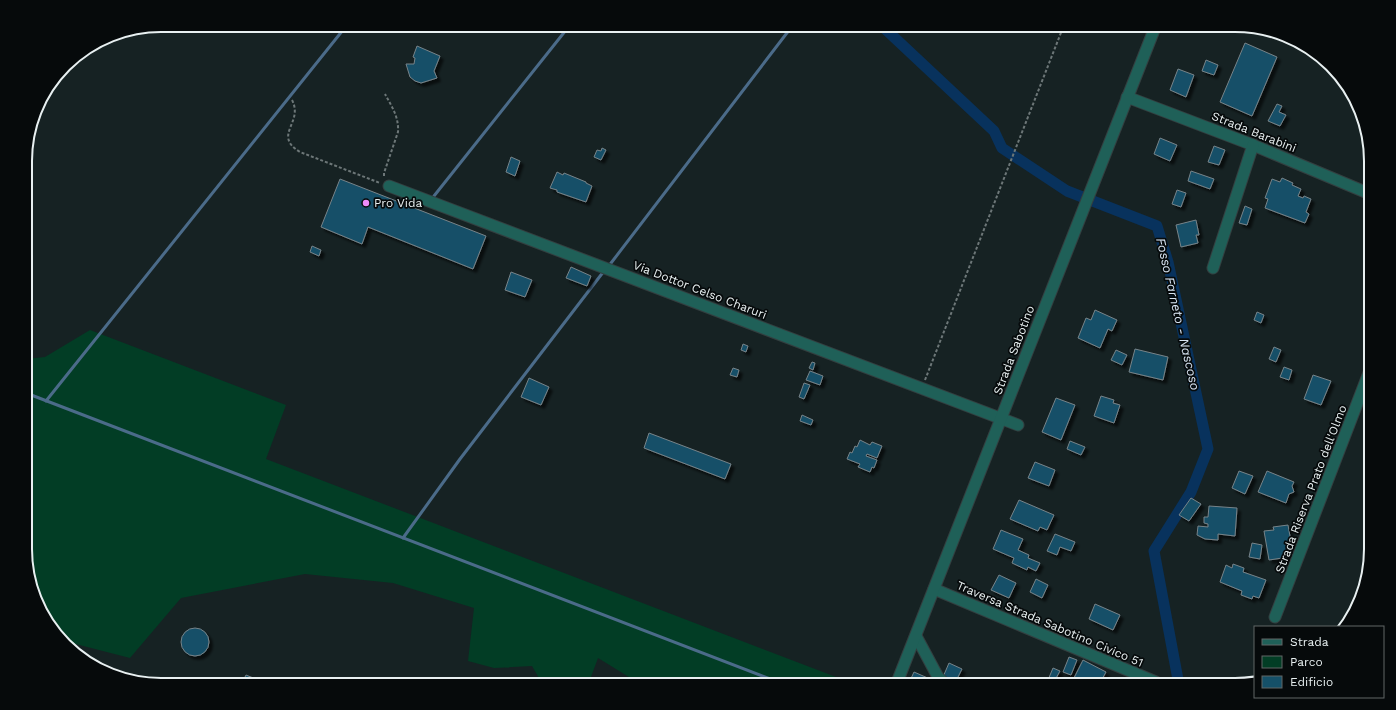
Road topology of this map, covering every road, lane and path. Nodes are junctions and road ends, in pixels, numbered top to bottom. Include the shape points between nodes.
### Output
1 (1061, 32) edge
2 (1153, 32) edge
3 (386, 94) dead end
4 (1127, 97) junction
5 (292, 100) dead end
6 (1253, 145) junction
7 (389, 186) junction
8 (1364, 191) edge
9 (1213, 268) dead end
10 (1364, 386) edge
11 (922, 388) junction
12 (1002, 418) junction
13 (1018, 425) dead end
14 (934, 589) junction
15 (1275, 617) dead end
16 (916, 636) junction
17 (899, 678) edge
18 (939, 678) edge
19 (1146, 678) edge

1 - 11 path
2 - 4 street, Strada Sabotino
3 - 7 path via 397,115 398,125 384,173
4 - 6 street, Strada Barabini
4 - 12 street, Strada Sabotino
5 - 7 path via 296,114 287,135 288,142 293,148
6 - 8 street, Strada Barabini
6 - 9 street
7 - 11 street, Via Dottor Celso Charuri
10 - 15 street, Strada Riserva Prato dell'Olmo
11 - 12 street, Via Dottor Celso Charuri
12 - 13 street, Via Dottor Celso Charuri
12 - 14 street, Strada Sabotino
14 - 16 street, Strada Sabotino
14 - 19 street, Traversa Strada Sabotino Civico 51
16 - 17 street, Strada Sabotino
16 - 18 street

